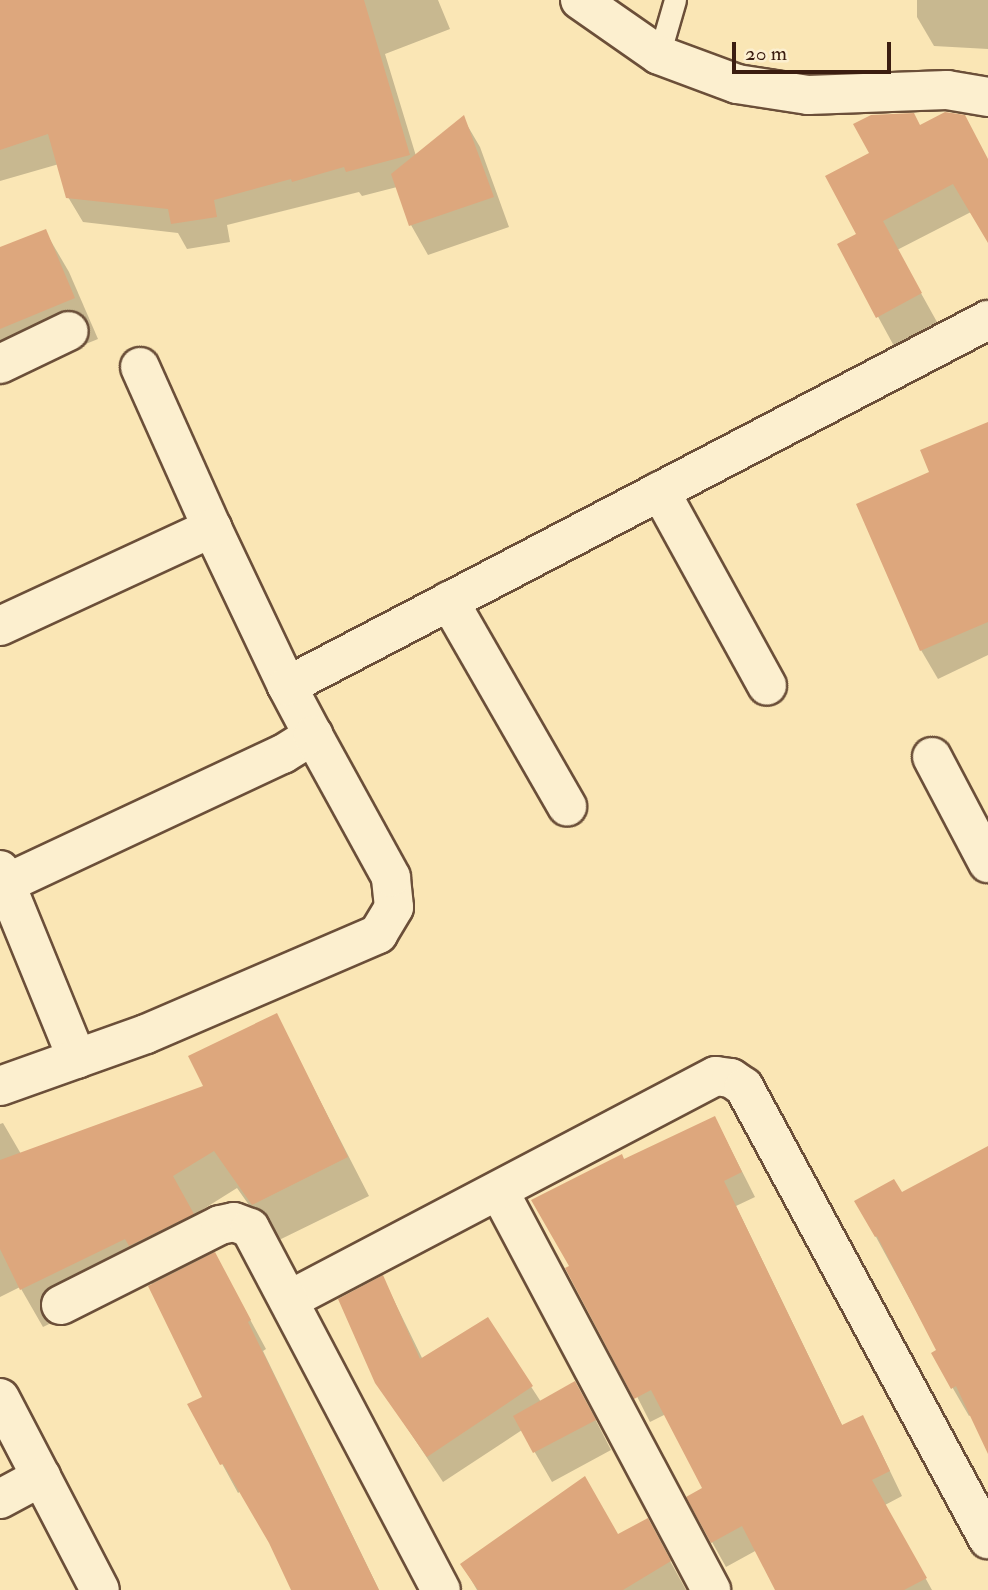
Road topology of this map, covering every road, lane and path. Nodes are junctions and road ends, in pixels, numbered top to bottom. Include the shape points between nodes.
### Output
1 (580, 0) edge
2 (675, 0) edge
3 (659, 55) junction
4 (988, 97) edge
5 (988, 320) edge
6 (69, 331) dead end
7 (0, 364) edge
8 (140, 368) dead end
9 (660, 491) junction
10 (212, 528) junction
11 (449, 601) junction
12 (0, 626) edge
13 (287, 686) junction
14 (767, 686) dead end
15 (313, 735) junction
16 (932, 757) dead end
17 (567, 806) dead end
18 (988, 863) edge
19 (3, 877) edge
20 (77, 1059) junction
21 (0, 1086) edge
22 (499, 1191) junction
23 (289, 1300) junction
24 (61, 1305) dead end
25 (0, 1398) edge
26 (41, 1477) junction
27 (0, 1499) edge
28 (988, 1539) edge
29 (100, 1590) edge
30 (441, 1590) edge
31 (711, 1590) edge

1 - 3 street
2 - 3 lane
3 - 4 street via 737,84 808,95 947,90
5 - 9 street
6 - 7 street
8 - 10 street
9 - 11 street
9 - 14 street
10 - 12 street
10 - 13 street
11 - 13 street
11 - 17 street
13 - 15 street
15 - 19 street via 282,754
15 - 20 street via 391,877 394,907 378,934
16 - 18 street
19 - 20 street
20 - 21 street
22 - 23 street
22 - 28 street via 716,1076 738,1081
22 - 31 street
23 - 24 street via 250,1228 234,1222
23 - 30 street
25 - 26 street
26 - 27 street
26 - 29 street

